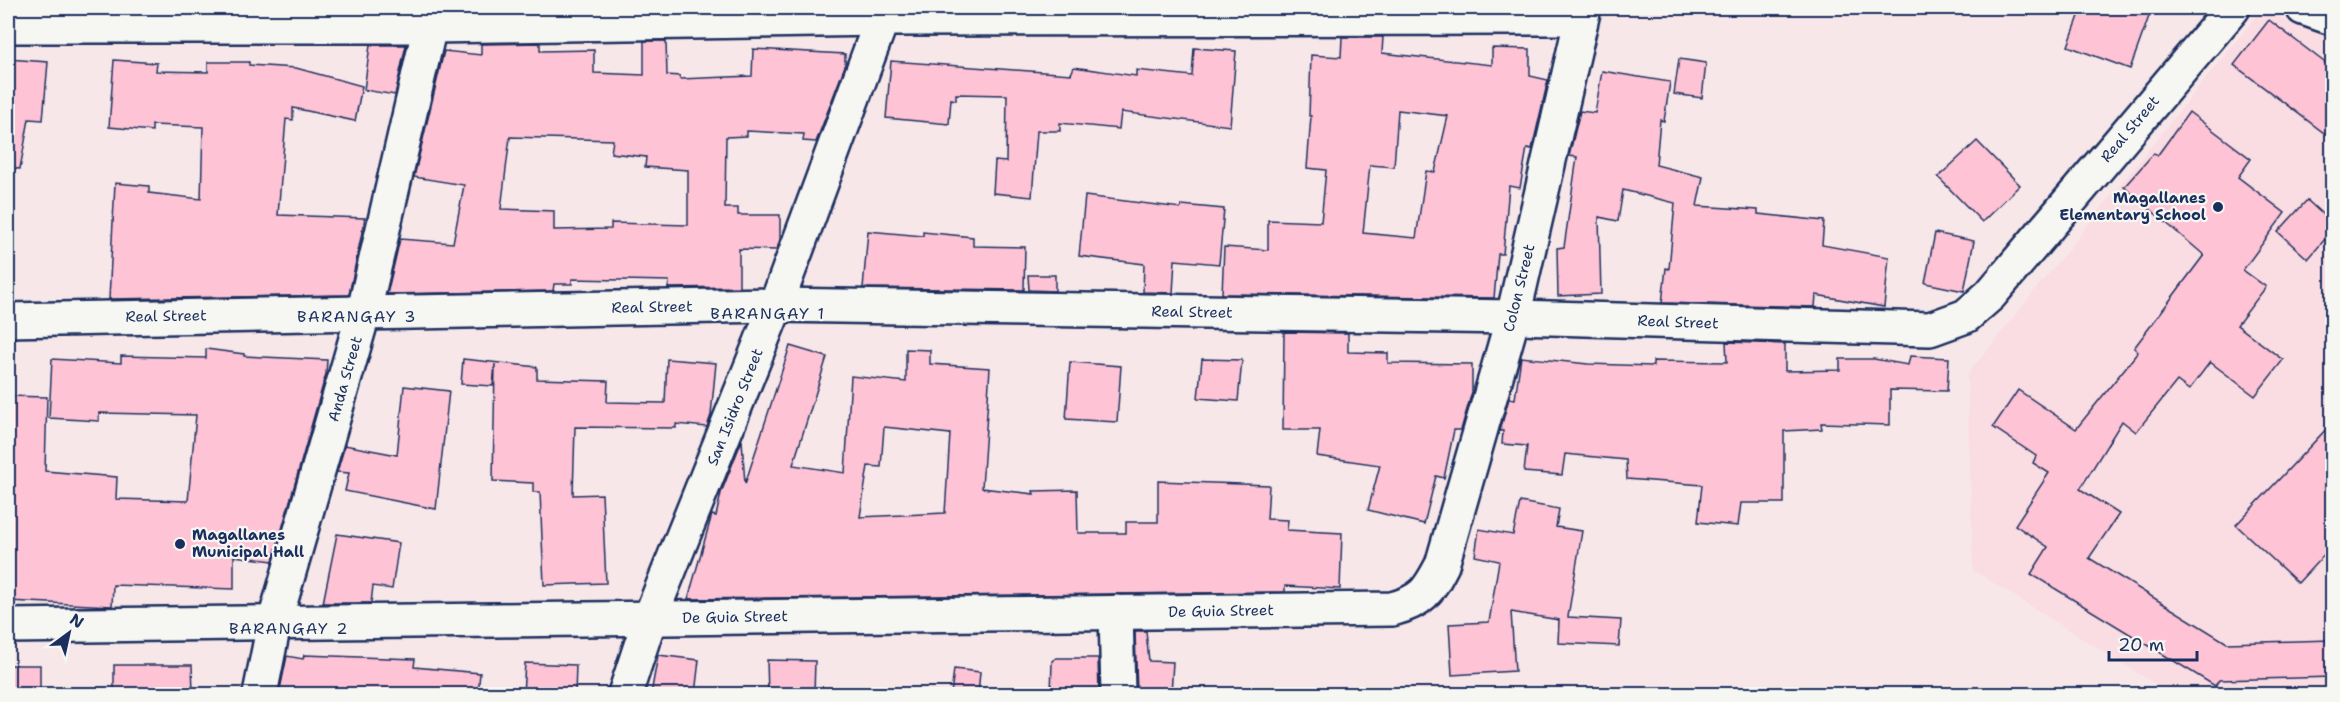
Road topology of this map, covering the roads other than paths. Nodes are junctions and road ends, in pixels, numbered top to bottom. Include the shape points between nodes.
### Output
1 (2233, 8) edge
2 (2303, 8) edge
3 (1582, 13) edge
4 (2332, 18) edge
5 (882, 19) junction
6 (8, 26) edge
7 (430, 26) junction
8 (776, 305) junction
9 (364, 311) junction
10 (1513, 317) junction
11 (8, 320) edge
12 (1442, 565) joint
13 (1116, 612) junction
14 (650, 618) junction
15 (274, 624) junction
16 (8, 626) edge
17 (260, 694) edge
18 (625, 694) edge
19 (1118, 694) edge

1 - 10 street, Real Street via 1990,294 1966,316 1929,329
2 - 4 street
3 - 5 street
3 - 10 street, Colon Street
5 - 7 street
5 - 8 street, San Isidro Street
6 - 7 street
7 - 9 street, Anda Street
8 - 9 street, Real Street
8 - 10 street, Real Street
8 - 14 street, San Isidro Street
9 - 11 street, Real Street
9 - 15 street, Anda Street
10 - 12 street, Colon Street
12 - 13 street, De Guia Street via 1429,590 1413,603 1392,609
13 - 14 street, De Guia Street
13 - 19 street
14 - 15 street, De Guia Street
14 - 18 street, San Isidro Street
15 - 16 street, De Guia Street
15 - 17 street, Anda Street

